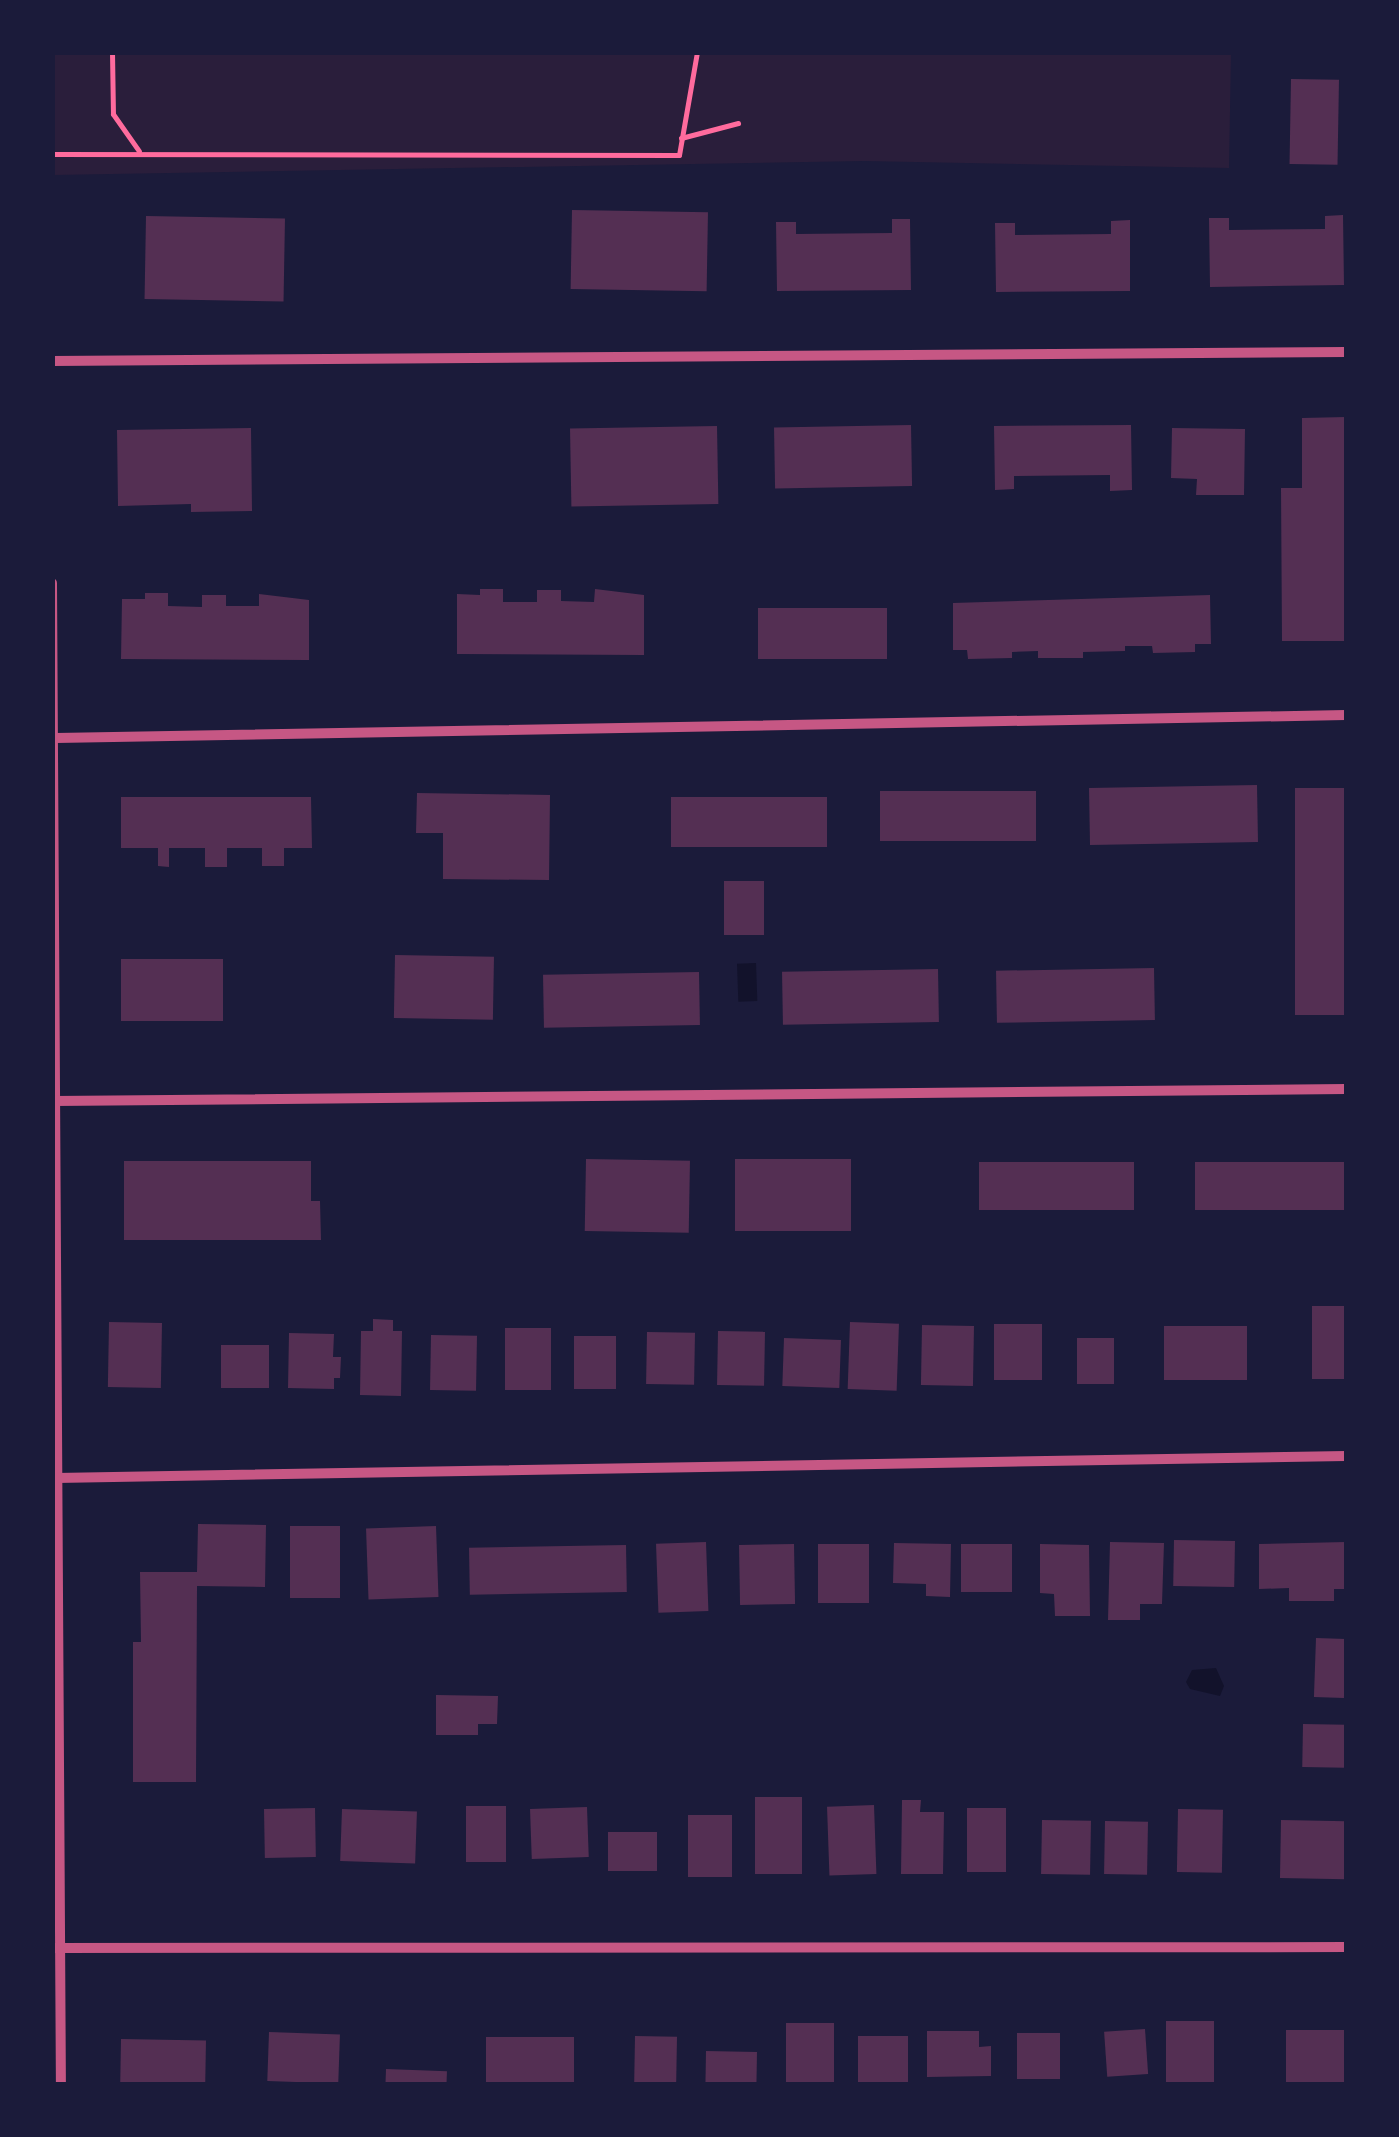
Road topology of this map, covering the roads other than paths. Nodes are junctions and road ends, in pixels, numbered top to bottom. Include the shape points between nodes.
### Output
1 (1346, 352) edge
2 (52, 360) edge
3 (52, 583) edge
4 (1346, 715) edge
5 (56, 738) junction
6 (1346, 1089) edge
7 (54, 1101) edge
8 (1346, 1456) edge
9 (56, 1478) junction
10 (1346, 1946) edge
11 (55, 1948) edge
12 (61, 2084) edge

1 - 2 street
3 - 5 street
4 - 5 street
5 - 7 street
6 - 7 street
7 - 9 street
8 - 9 street
9 - 11 street
10 - 11 street
11 - 12 street

